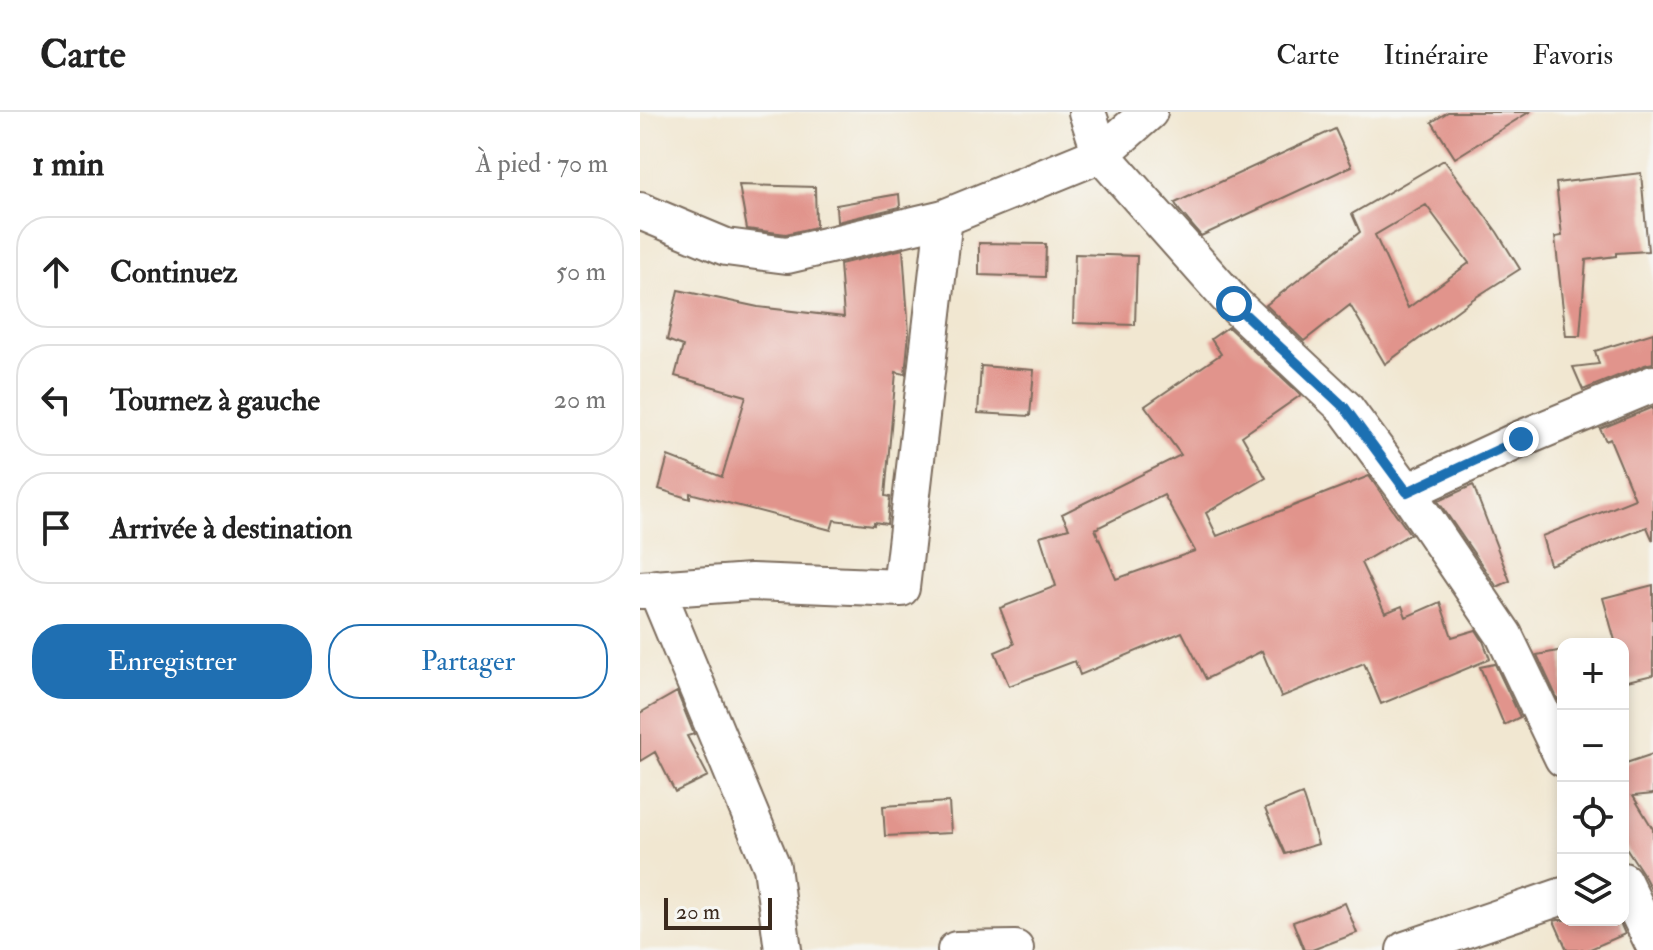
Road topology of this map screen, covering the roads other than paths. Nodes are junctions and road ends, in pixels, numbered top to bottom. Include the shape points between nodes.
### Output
1 (1087, 112) edge
2 (1149, 112) edge
3 (1101, 154) junction
4 (640, 211) edge
5 (944, 218) junction
6 (1653, 384) edge
7 (1407, 492) junction
8 (648, 589) edge
9 (1557, 745) edge
10 (1629, 893) edge
11 (1557, 898) edge
12 (1653, 943) edge
13 (1015, 949) edge
14 (783, 950) edge
15 (956, 950) edge
16 (1405, 950) edge

1 - 3 street
2 - 3 street
3 - 5 street
3 - 7 street via 1234,304 1345,408
4 - 5 street via 726,247 787,255
5 - 8 street via 901,588 751,582
6 - 7 street
7 - 9 street via 1504,635
8 - 14 street via 772,867
10 - 12 street
11 - 16 street
13 - 15 street

